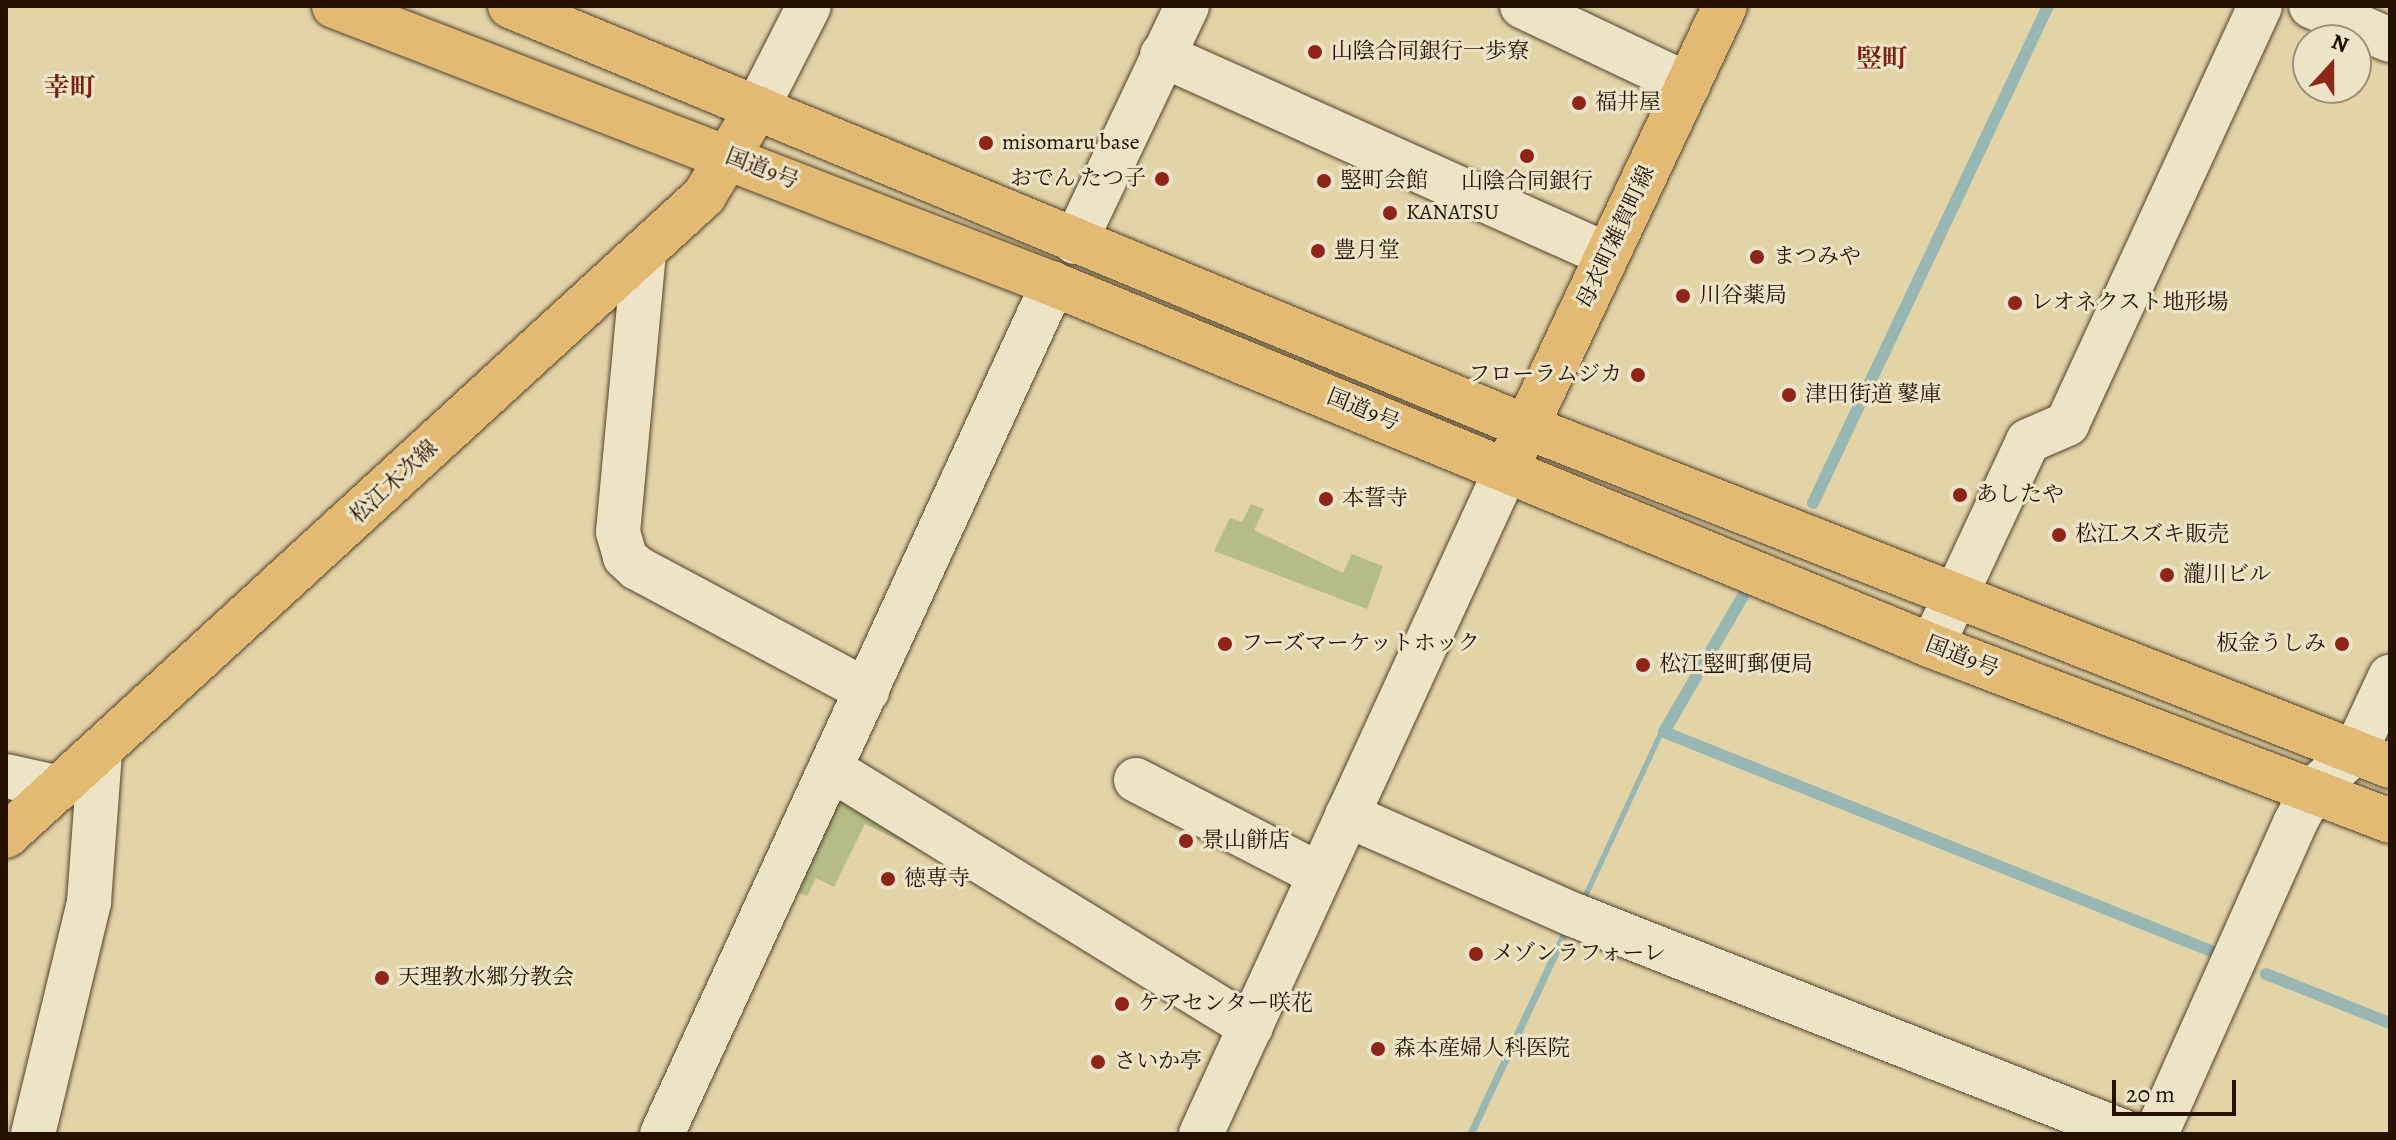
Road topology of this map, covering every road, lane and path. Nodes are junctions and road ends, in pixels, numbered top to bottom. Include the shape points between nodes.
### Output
1 (334, 6) edge
2 (510, 6) edge
3 (809, 6) edge
4 (1187, 6) edge
5 (1522, 6) edge
6 (1725, 6) edge
7 (2260, 6) edge
8 (2311, 6) edge
9 (2390, 40) edge
10 (1162, 55) junction
11 (1688, 85) junction
12 (757, 108) junction
13 (729, 156) junction
14 (1075, 242) junction
15 (644, 252) junction
16 (1607, 255) junction
17 (1053, 284) junction
18 (1527, 427) junction
19 (1507, 468) junction
20 (1952, 597) junction
21 (1932, 646) junction
22 (2390, 677) edge
23 (867, 691) junction
24 (100, 751) junction
25 (2373, 759) edge
26 (831, 769) junction
27 (6, 776) edge
28 (1136, 780) dead end
29 (60, 788) junction
30 (2312, 791) junction
31 (1347, 815) junction
32 (2390, 821) edge
33 (6, 836) edge
34 (1318, 874) junction
35 (1251, 1027) junction
36 (33, 1134) edge
37 (662, 1134) edge
38 (1201, 1134) edge
39 (2129, 1134) edge
40 (2156, 1134) edge

1 - 13 main road, 国道9号
2 - 12 main road
3 - 12 street
4 - 10 street
5 - 11 street
6 - 11 main road, 母衣町雑賀町線
7 - 20 street via 2067,424 2028,441
8 - 9 street
10 - 14 street
10 - 16 street
11 - 16 main road, 母衣町雑賀町線
12 - 13 main road, 松江木次線
12 - 14 main road
13 - 15 main road, 松江木次線 via 704,196
13 - 17 main road, 国道9号
14 - 18 main road
15 - 23 street via 618,532 625,557
15 - 24 main road, 松江木次線
16 - 18 main road, 母衣町雑賀町線
17 - 19 main road, 国道9号
17 - 23 street
18 - 19 main road, 母衣町雑賀町線
18 - 20 main road
19 - 21 main road, 国道9号
19 - 31 street
20 - 21 street
20 - 25 main road
21 - 30 main road, 国道9号
22 - 25 street
23 - 26 street
24 - 29 main road, 松江木次線
24 - 36 street via 89,902
25 - 30 street
26 - 35 street
26 - 37 street
27 - 29 street
28 - 34 street
29 - 33 main road, 松江木次線
30 - 32 main road, 国道9号
30 - 40 street
31 - 34 street
31 - 39 street via 1574,915
34 - 35 street
35 - 38 street

